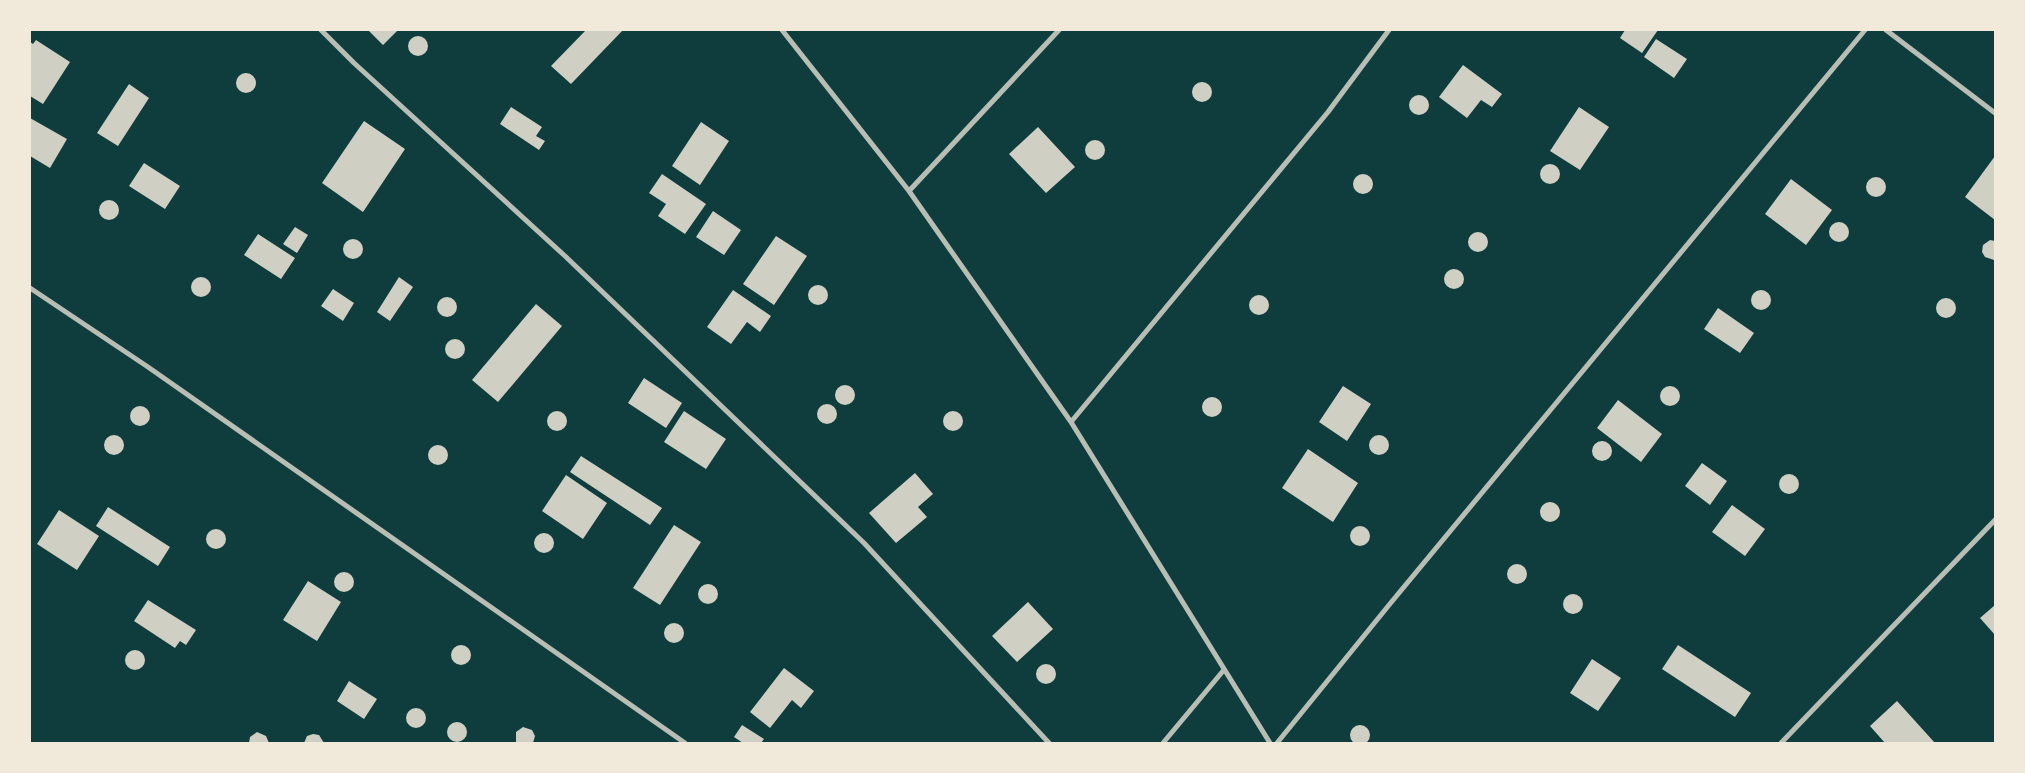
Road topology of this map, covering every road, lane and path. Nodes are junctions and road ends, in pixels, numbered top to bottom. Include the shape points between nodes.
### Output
1 (321, 30) edge
2 (782, 30) edge
3 (1059, 30) edge
4 (1389, 30) edge
5 (1866, 30) edge
6 (1886, 30) edge
7 (1995, 113) edge
8 (908, 191) junction
9 (30, 288) edge
10 (1071, 422) junction
11 (1995, 520) edge
12 (1223, 671) junction
13 (685, 743) edge
14 (1049, 743) edge
15 (1163, 743) edge
16 (1270, 743) edge
17 (1277, 743) edge
18 (1781, 743) edge

1 - 14 street via 564,256 864,543
2 - 8 street
3 - 8 street
4 - 10 street via 1328,112
5 - 17 street
6 - 7 street
8 - 10 street
9 - 13 street
10 - 12 street
11 - 18 street
12 - 15 street
12 - 16 street

